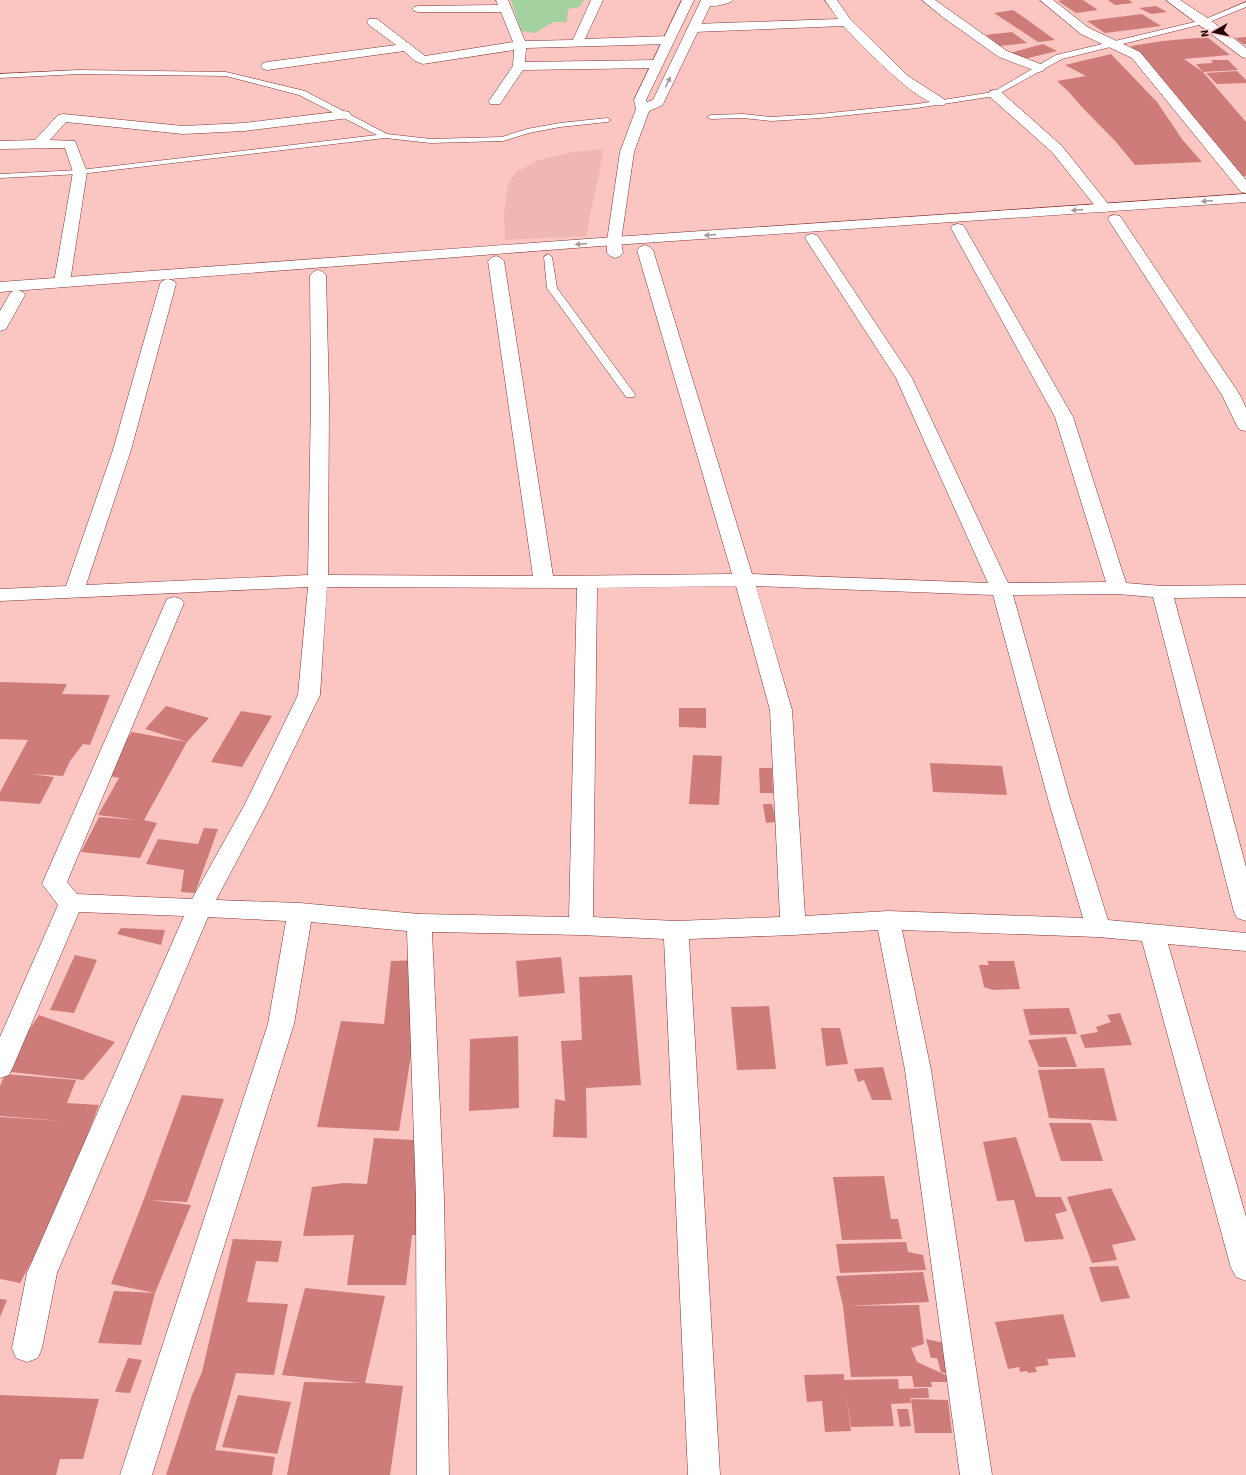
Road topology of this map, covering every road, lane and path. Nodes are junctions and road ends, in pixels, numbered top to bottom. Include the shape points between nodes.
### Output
1 (597, 0) edge
2 (688, 0) edge
3 (727, 0) edge
4 (831, 0) edge
5 (928, 0) edge
6 (1046, 0) edge
7 (1172, 0) edge
8 (706, 1) edge
9 (503, 4) edge
10 (1246, 4) edge
11 (418, 9) dead end
12 (373, 22) dead end
13 (846, 22) junction
14 (1205, 22) junction
15 (694, 28) junction
16 (668, 40) junction
17 (577, 43) junction
18 (1114, 43) junction
19 (520, 45) junction
20 (407, 47) junction
21 (1246, 54) edge
22 (656, 64) junction
23 (266, 66) dead end
24 (519, 66) junction
25 (1039, 68) junction
26 (0, 76) edge
27 (995, 94) junction
28 (494, 101) dead end
29 (939, 102) junction
30 (643, 109) junction
31 (344, 115) junction
32 (711, 118) dead end
33 (607, 120) dead end
34 (385, 136) junction
35 (0, 145) edge
36 (38, 145) junction
37 (80, 172) junction
38 (0, 176) edge
39 (1246, 189) edge
40 (1246, 198) edge
41 (1246, 210) edge
42 (1110, 213) junction
43 (924, 226) junction
44 (958, 228) junction
45 (812, 238) junction
46 (614, 247) junction
47 (645, 250) junction
48 (548, 258) junction
49 (496, 261) junction
50 (318, 275) junction
51 (62, 282) junction
52 (168, 284) junction
53 (0, 287) edge
54 (17, 295) junction
55 (0, 296) edge
56 (0, 326) edge
57 (630, 395) dead end
58 (1246, 426) edge
59 (744, 580) junction
60 (318, 581) junction
61 (544, 582) junction
62 (587, 582) junction
63 (1118, 588) junction
64 (1001, 589) junction
65 (1246, 591) edge
66 (74, 592) junction
67 (1162, 592) junction
68 (5, 599) edge
69 (174, 604) dead end
70 (71, 903) junction
71 (200, 907) junction
72 (300, 912) junction
73 (1246, 912) edge
74 (888, 920) junction
75 (419, 923) junction
76 (581, 926) junction
77 (793, 926) junction
78 (1098, 928) junction
79 (676, 930) junction
80 (1152, 933) junction
81 (1246, 942) edge
82 (0, 1067) edge
83 (1246, 1268) edge
84 (27, 1348) dead end
85 (136, 1475) edge
86 (433, 1475) edge
87 (704, 1475) edge
88 (976, 1475) edge

1 - 17 street
2 - 16 street
3 - 8 street
4 - 13 street
5 - 25 street via 1003,54
6 - 18 street via 1085,31
7 - 14 street
8 - 15 street
9 - 11 street
9 - 19 street
10 - 14 lane
12 - 20 street
13 - 15 street
13 - 29 street via 904,79
14 - 18 lane
14 - 21 street
30 -> 15 street via 658,102
16 - 17 street
16 - 22 street
17 - 19 street
18 - 25 lane via 1059,57
18 - 39 street via 1136,55
19 - 20 street via 423,60
19 - 24 street
20 - 23 street
22 - 24 street
22 - 30 street via 640,100
24 - 28 street
25 - 27 lane
26 - 31 lane via 79,72 226,74 302,93
27 - 29 lane
27 - 42 street via 1057,149
29 - 32 lane via 820,116 771,119 743,116
30 - 46 street via 627,152
31 - 34 lane
31 - 36 street via 244,127 183,130 63,118
33 - 34 lane via 560,125 503,138 431,141
34 - 37 lane
35 - 36 street
36 - 37 street via 70,144
37 - 38 lane
37 - 51 street
40 -> 42 street
41 - 42 street
42 -> 43 street
42 - 44 street
42 - 58 street via 1231,395
43 - 44 street
43 - 45 street
43 -> 46 street
44 - 63 street via 1064,417
45 - 47 street
45 - 64 street via 904,378
46 - 47 street
46 - 48 street
46 -> 51 street
47 - 59 street
48 - 49 street
48 - 57 lane via 552,288
49 - 50 street
49 - 61 street
50 - 52 street
50 - 60 street
51 - 53 street
52 - 54 street
52 - 66 street via 122,450
54 - 55 street
54 - 56 street
59 - 62 street
59 - 64 street
59 - 77 street via 781,710
60 - 61 street
60 - 66 street
60 - 71 street via 309,695 256,804
61 - 62 street
62 - 76 street
63 - 64 street
63 - 67 street
64 - 78 street via 1059,799
65 - 67 street
66 - 68 street
67 - 73 street
69 - 70 street via 54,884
70 - 71 street
70 - 82 street
71 - 72 street
71 - 84 street via 42,1273
72 - 75 street
72 - 85 street via 281,1024
74 - 77 street
74 - 78 street
74 - 88 street via 918,1070
75 - 76 street
75 - 86 street via 430,1198
76 - 79 street
77 - 79 street
78 - 80 street
79 - 87 street
80 - 81 street
80 - 83 street

